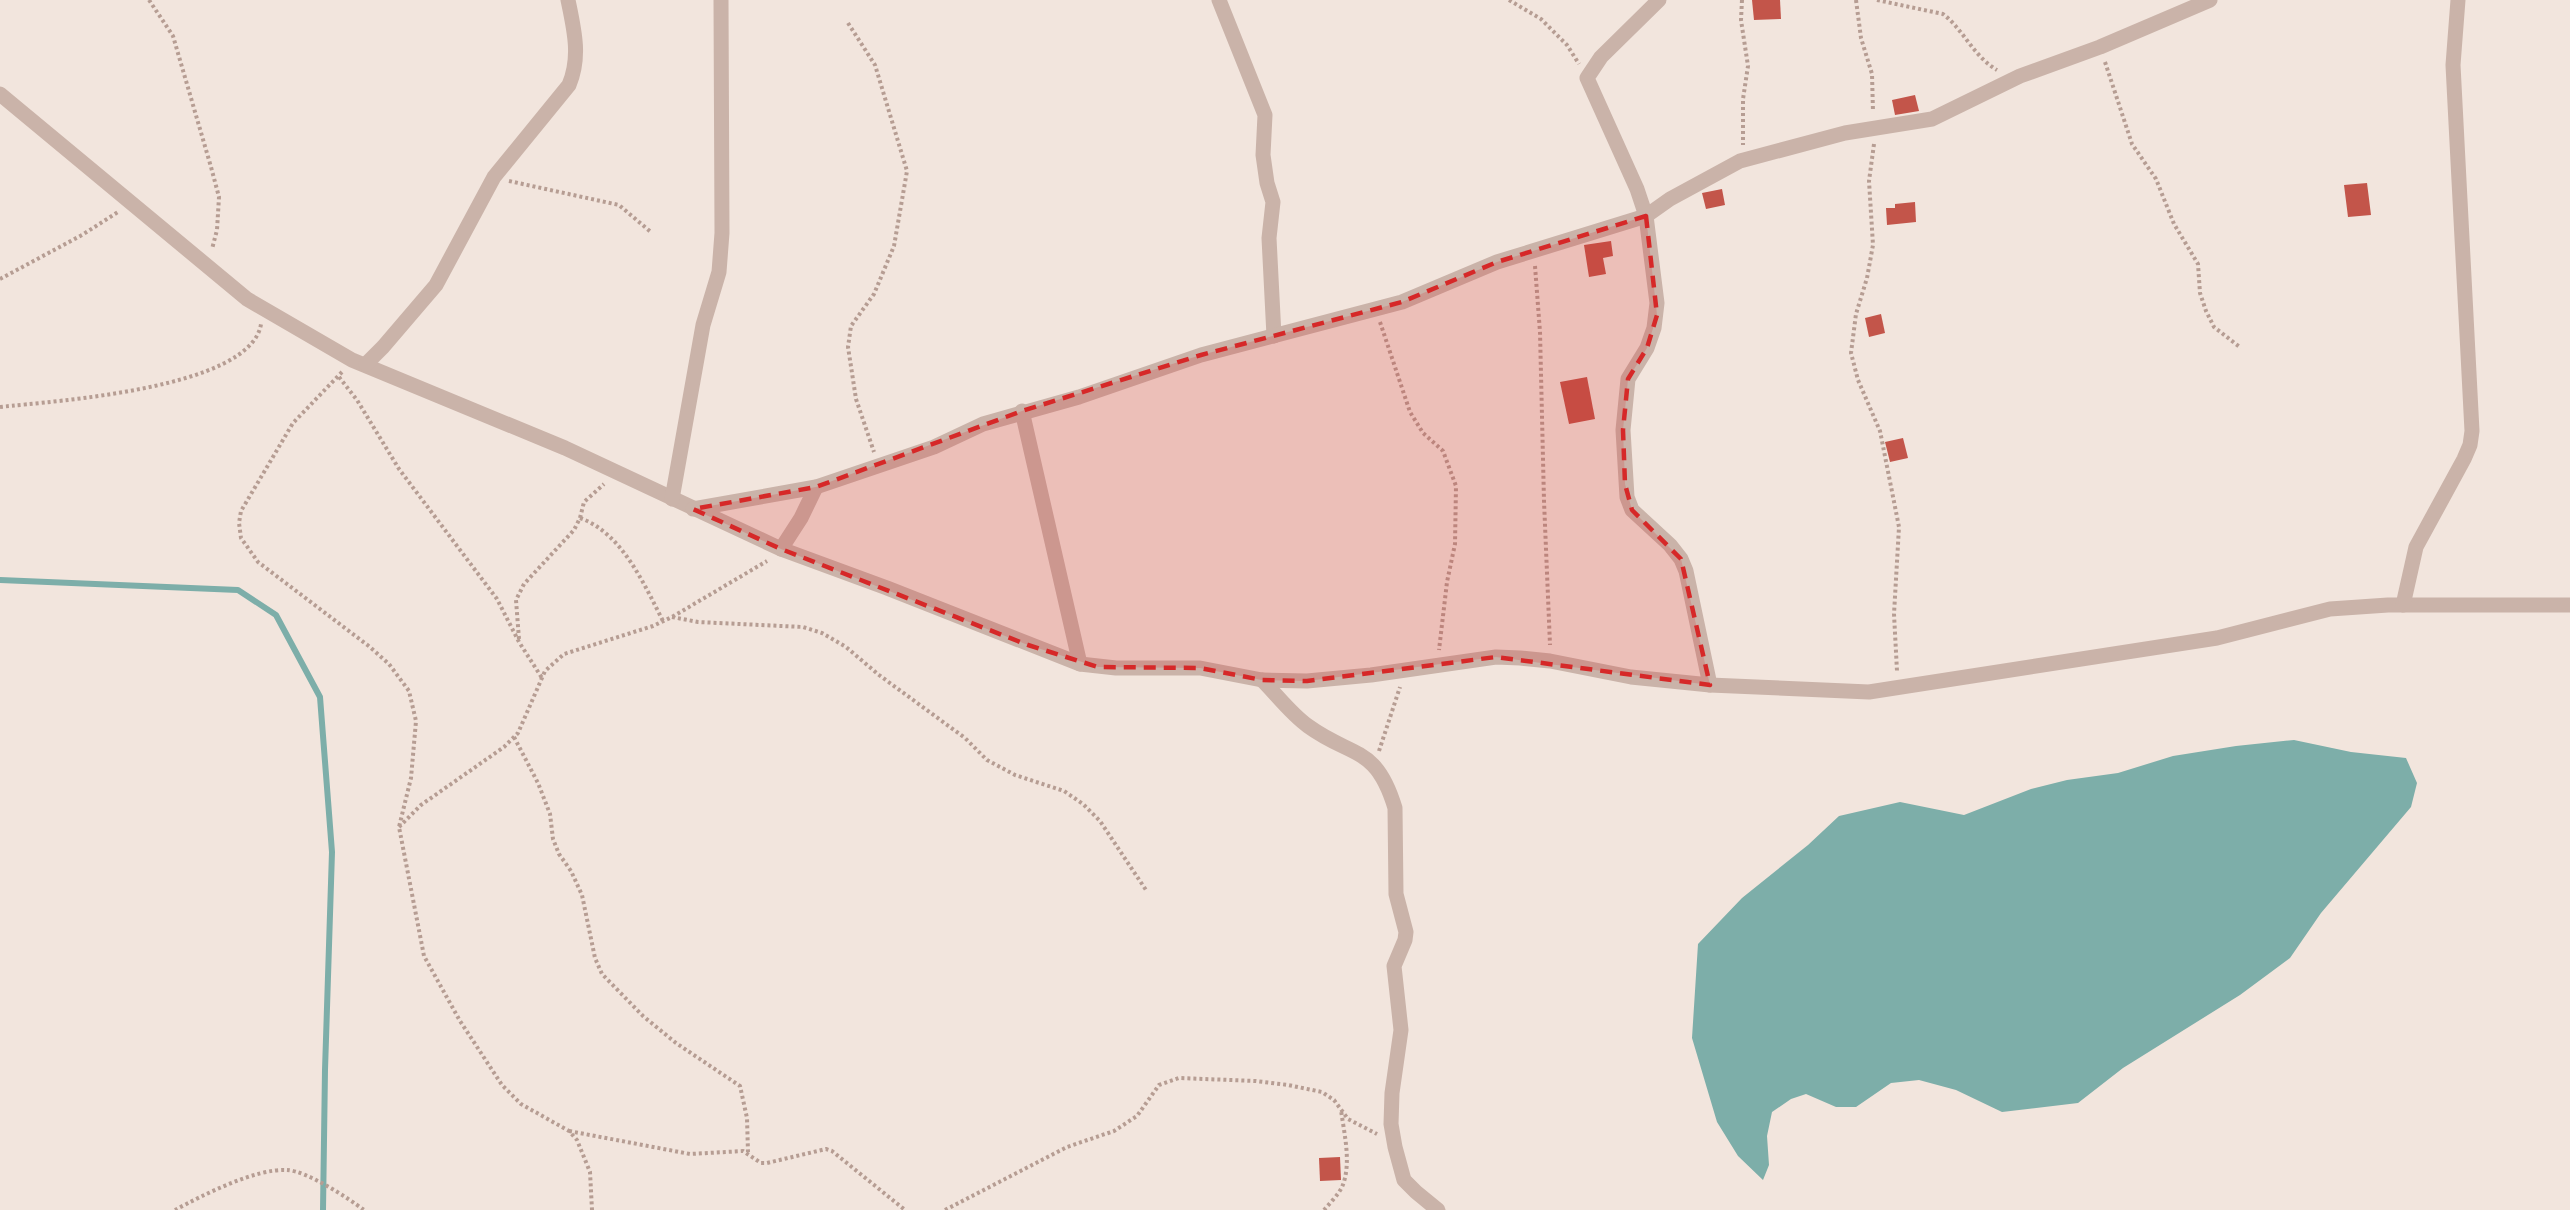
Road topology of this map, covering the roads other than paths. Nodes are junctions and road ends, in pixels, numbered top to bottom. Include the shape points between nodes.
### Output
1 (568, 0) edge
2 (721, 0) edge
3 (1219, 0) edge
4 (1659, 0) edge
5 (2210, 0) edge
6 (2458, 0) edge
7 (0, 94) edge
8 (1646, 216) junction
9 (1274, 336) junction
10 (359, 362) junction
11 (1022, 411) junction
12 (816, 487) junction
13 (672, 500) junction
14 (693, 509) junction
15 (781, 549) junction
16 (2403, 605) junction
17 (2570, 605) edge
18 (1080, 664) junction
19 (1262, 680) junction
20 (1710, 685) junction
21 (1438, 1210) edge

1 - 10 street via 577,51 570,85 494,177 436,285 383,347
2 - 13 street via 719,272 703,325
3 - 9 street via 1265,115 1263,155 1273,202 1269,238
4 - 8 street via 1600,57 1587,78
5 - 8 street via 2020,76 1932,119 1845,133 1740,161
6 - 16 street via 2453,65 2472,431 2464,459 2416,547
7 - 10 street via 247,299
8 - 9 street via 1475,271 1431,292 1377,310
8 - 20 street via 1657,315 1647,348 1628,380 1623,430 1625,484 1632,510 1681,559
9 - 11 street
10 - 13 street via 565,447
11 - 12 street via 934,447
11 - 18 street
12 - 14 street
12 - 15 street
13 - 14 street
14 - 15 street
15 - 18 street
16 - 17 street
16 - 20 street via 2330,609 2217,638 1869,692
18 - 19 street via 1200,668
19 - 20 street via 1337,678 1496,657 1550,661 1631,677
19 - 21 street via 1308,726 1359,753 1377,768 1395,808 1396,894 1406,932 1394,966 1401,1030 1391,1124 1408,1185

